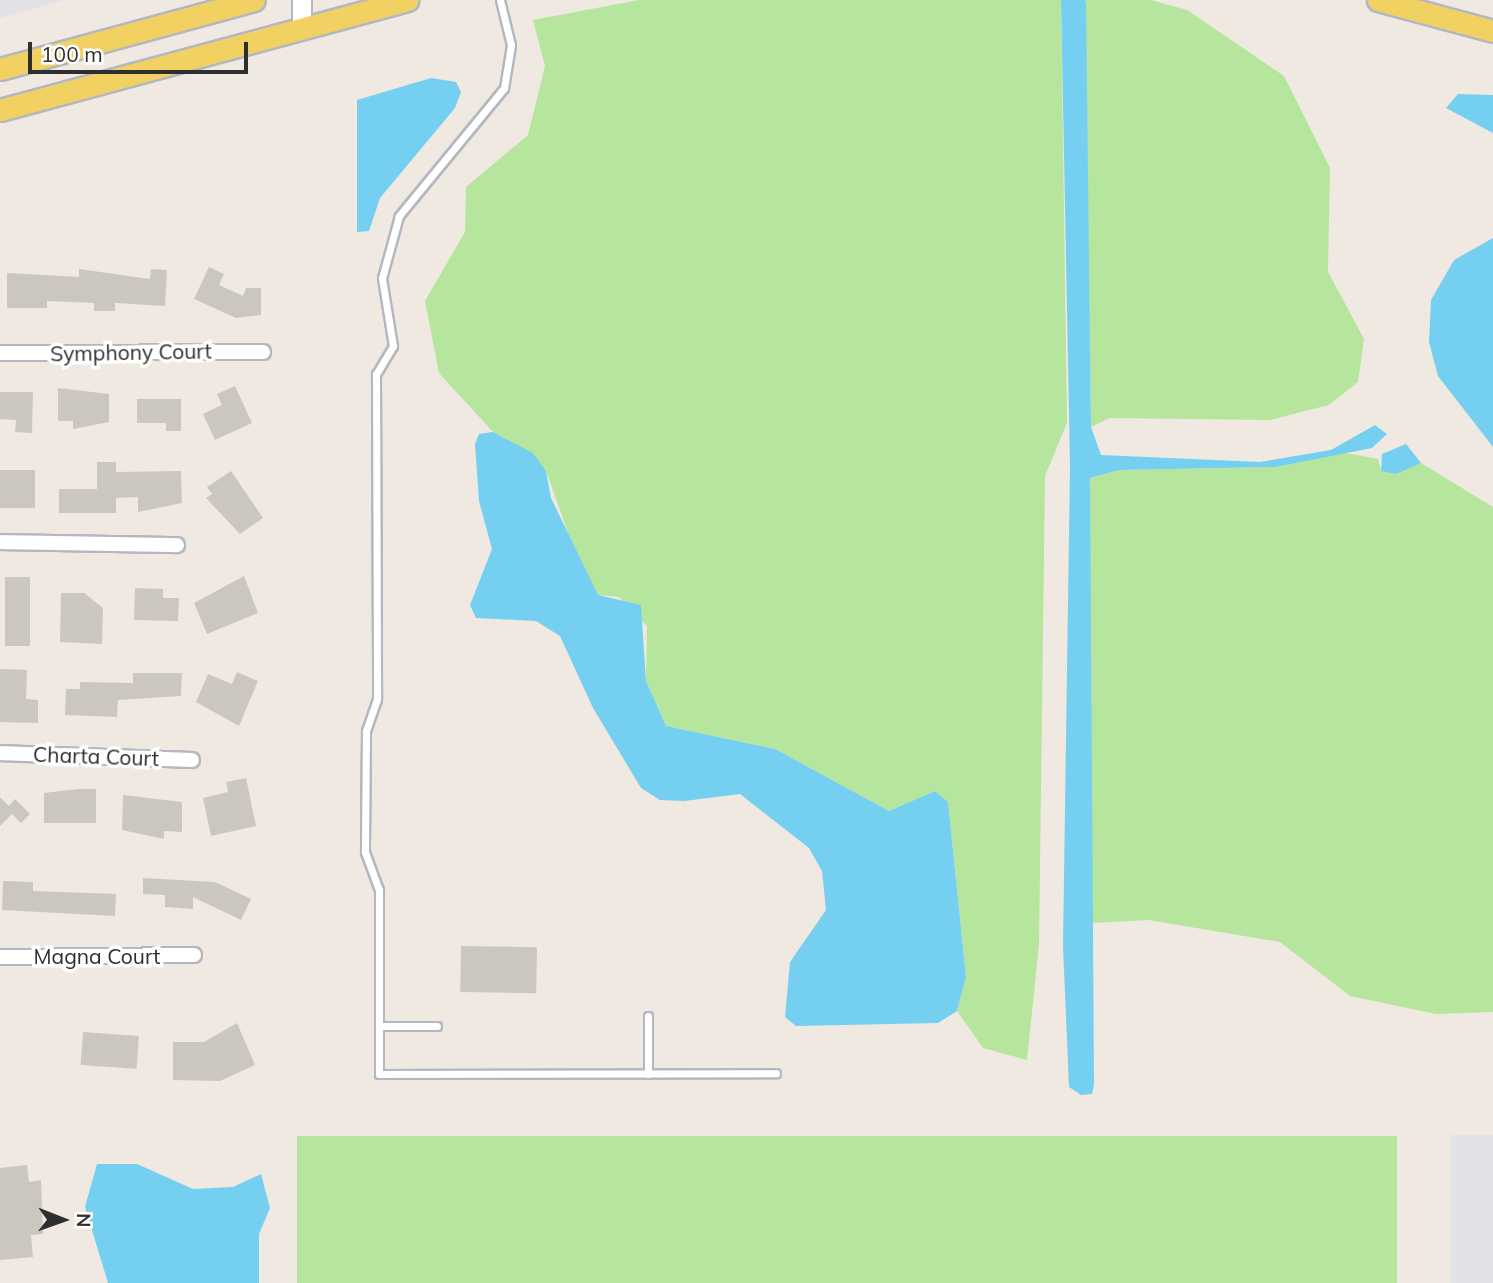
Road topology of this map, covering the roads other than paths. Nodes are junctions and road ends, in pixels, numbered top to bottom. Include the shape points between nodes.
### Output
1 (254, 0) edge
2 (302, 0) edge
3 (407, 0) edge
4 (500, 0) edge
5 (1378, 0) edge
6 (302, 28) junction
7 (1493, 31) edge
8 (0, 69) edge
9 (0, 110) edge
10 (263, 352) dead end
11 (0, 353) edge
12 (0, 542) edge
13 (177, 545) dead end
14 (0, 752) edge
15 (192, 760) dead end
16 (194, 955) dead end
17 (0, 957) edge
18 (648, 1016) dead end
19 (379, 1026) junction
20 (437, 1027) dead end
21 (776, 1073) dead end
22 (648, 1074) junction

1 - 8 main road
2 - 6 street
3 - 6 main road
4 - 19 lane via 511,45 504,88 399,216 382,278 393,346 376,374 377,699 366,732 365,839 379,890
5 - 7 main road
6 - 9 main road
10 - 11 street, Symphony Court
12 - 13 street
14 - 15 street, Charta Court
16 - 17 street, Magna Court
18 - 22 lane
19 - 20 lane
19 - 22 lane via 379,1074
21 - 22 lane

